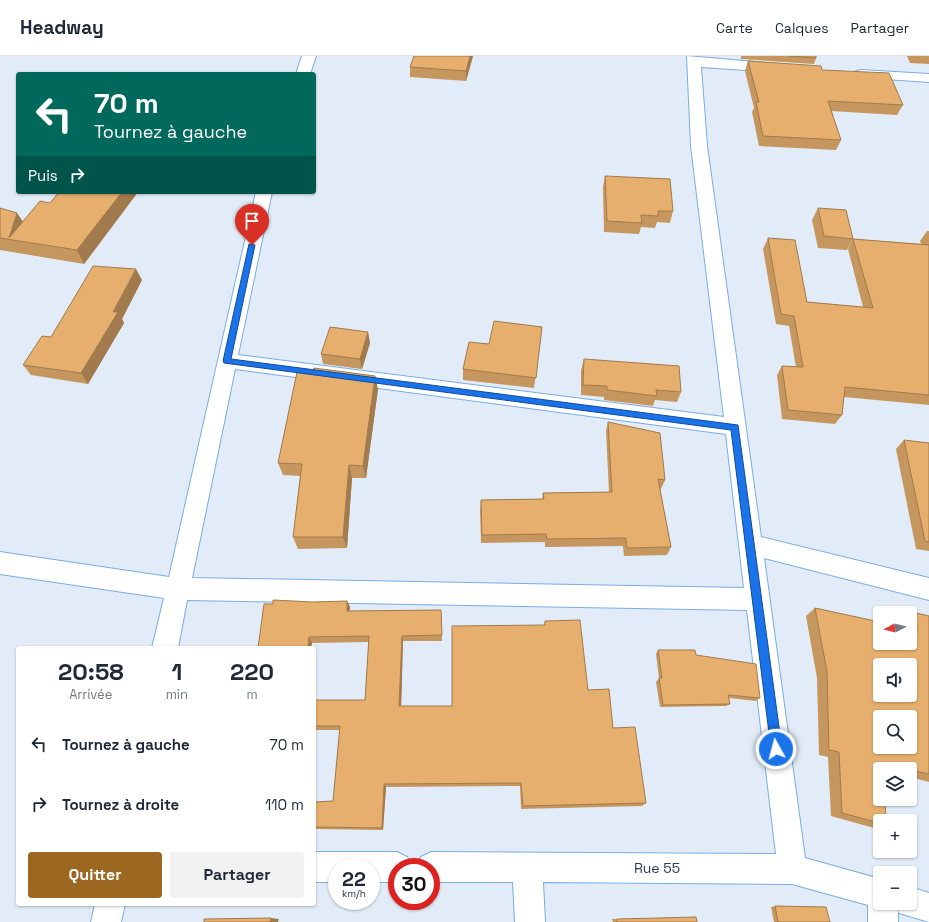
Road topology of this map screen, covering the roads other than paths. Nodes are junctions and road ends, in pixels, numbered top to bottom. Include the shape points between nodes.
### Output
1 (309, 56) edge
2 (694, 59) edge
3 (788, 68) edge
4 (304, 72) edge
5 (851, 73) edge
6 (929, 78) edge
7 (264, 194) edge
8 (227, 361) junction
9 (735, 427) junction
10 (751, 545) junction
11 (0, 563) edge
12 (178, 589) junction
13 (929, 589) edge
14 (757, 599) junction
15 (165, 646) edge
16 (316, 867) edge
17 (388, 867) edge
18 (440, 867) edge
19 (527, 868) junction
20 (792, 869) junction
21 (873, 892) edge
22 (917, 904) edge
23 (110, 906) edge
24 (929, 908) edge
25 (883, 910) edge
26 (106, 922) edge
27 (530, 922) edge
28 (883, 922) edge

1 - 4 street
2 - 3 street
2 - 9 street via 699,146
5 - 6 street
7 - 8 street
8 - 9 street
8 - 12 street
9 - 10 street
10 - 13 street
10 - 14 street
11 - 12 street
12 - 14 street
12 - 15 street
14 - 20 street
16 - 17 street
18 - 19 street, Rue 55
19 - 20 street, Rue 55
19 - 27 street
20 - 21 street, Rue 55
22 - 24 street
23 - 26 street
25 - 28 street

